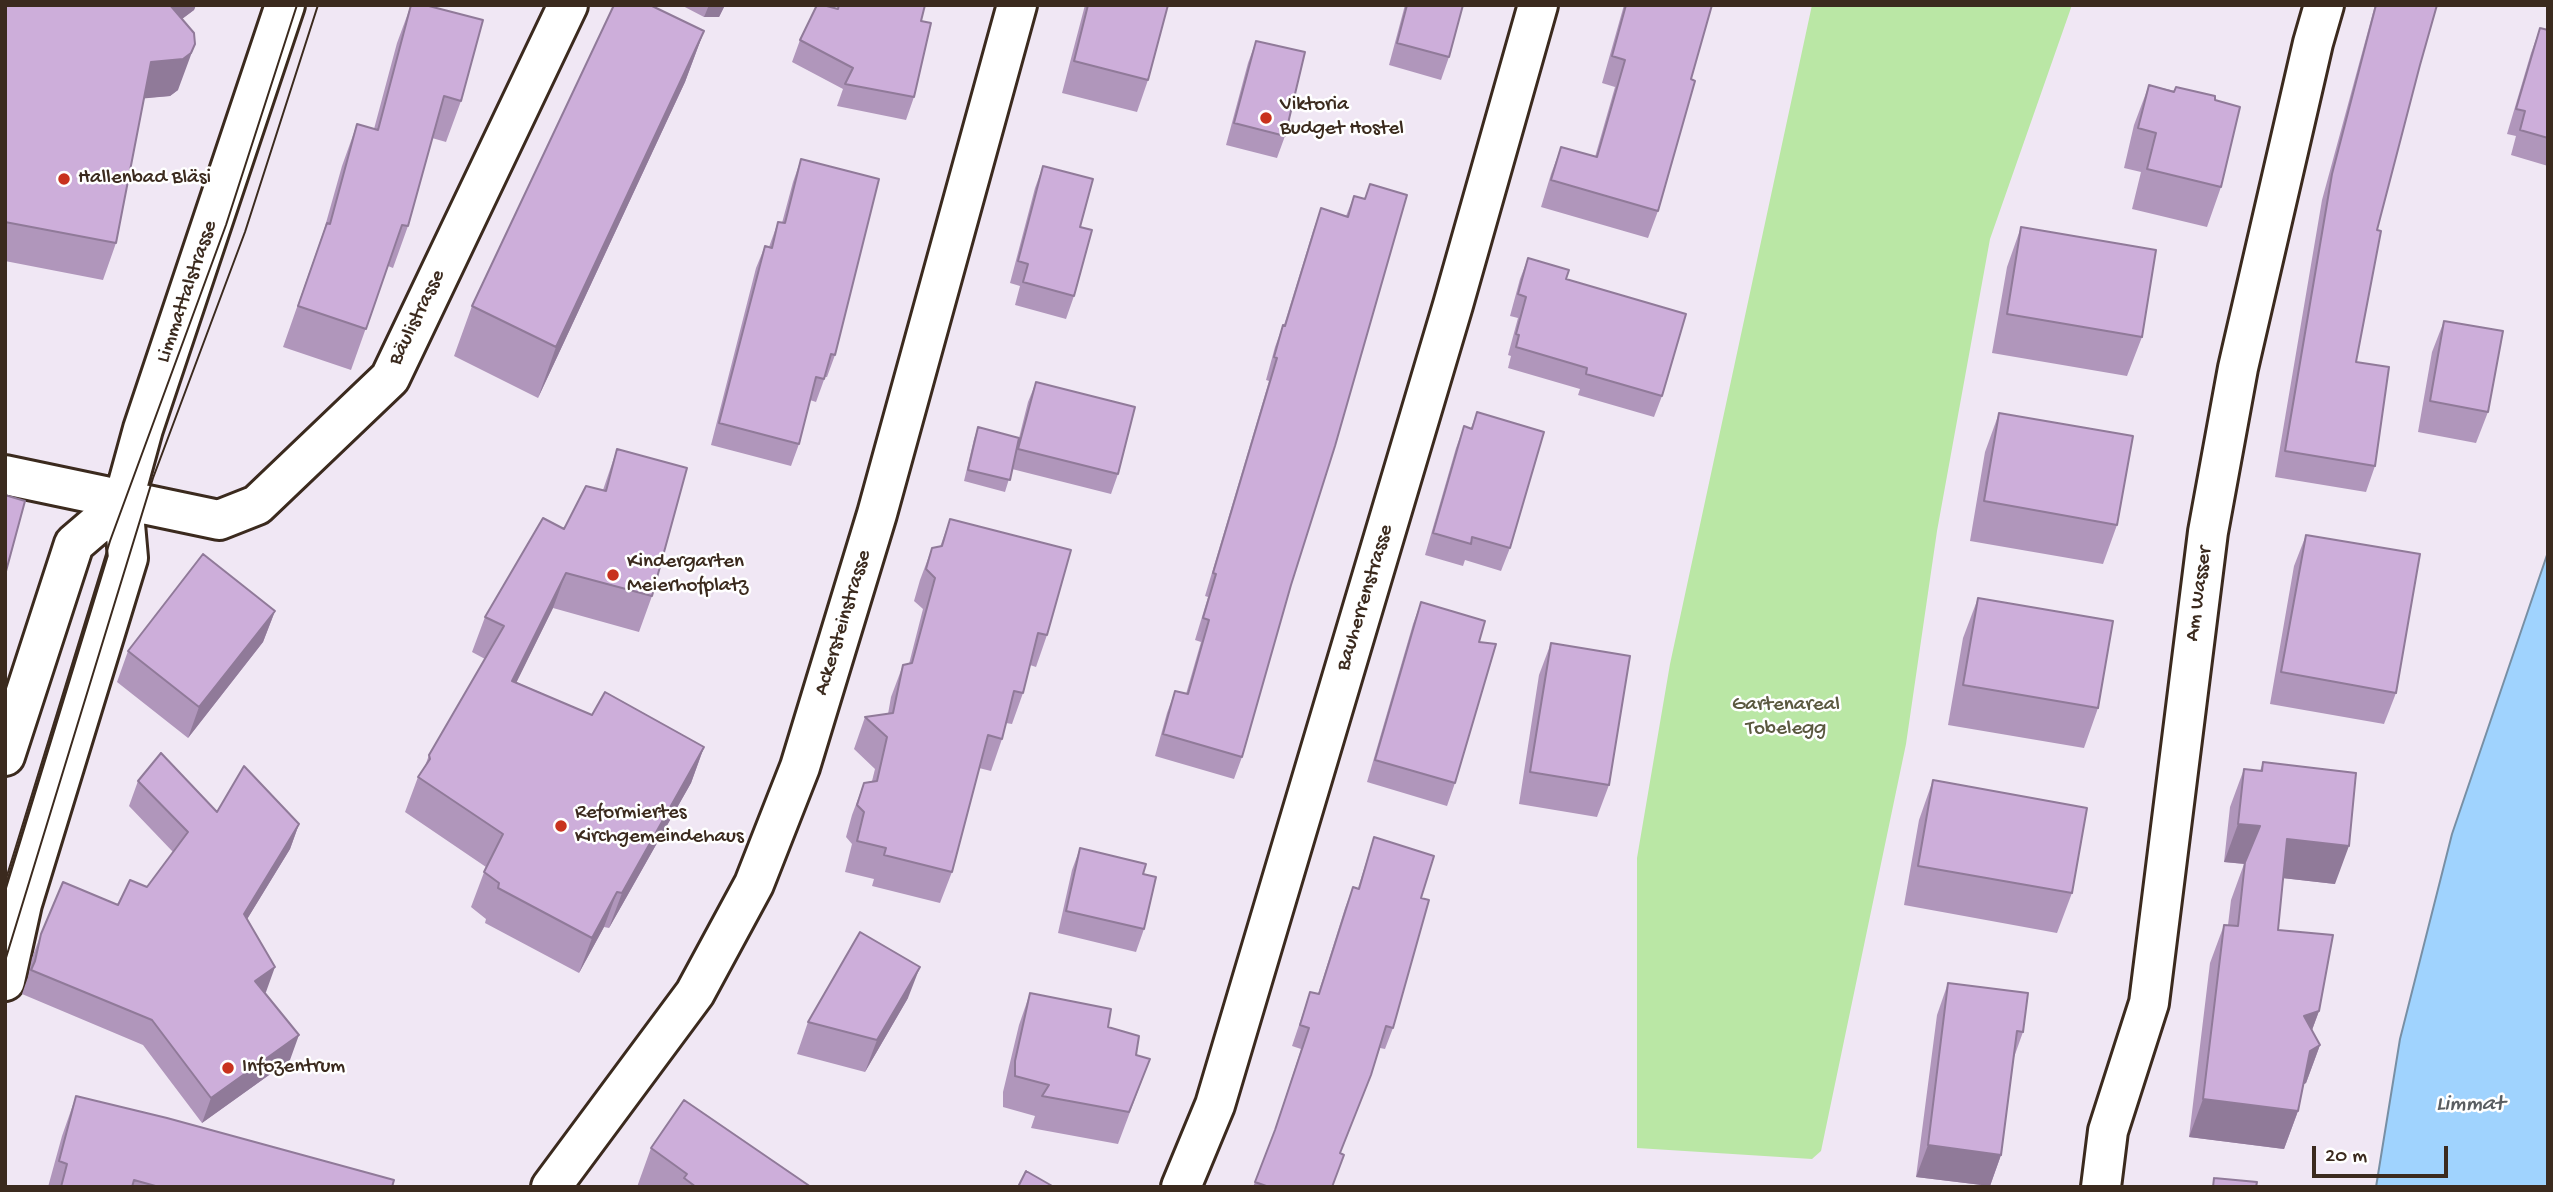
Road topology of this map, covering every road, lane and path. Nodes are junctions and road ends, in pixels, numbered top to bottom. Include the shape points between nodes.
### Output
1 (285, 5) edge
2 (568, 5) edge
3 (1017, 5) edge
4 (1538, 5) edge
5 (2324, 5) edge
6 (5, 475) edge
7 (123, 502) junction
8 (5, 756) edge
9 (5, 981) edge
10 (551, 1187) edge
11 (1181, 1187) edge
12 (2101, 1187) edge

1 - 7 street, Limmattalstrasse via 164,363
2 - 7 street, Bäulistrasse via 390,378 257,505 219,520
3 - 10 street, Ackersteinstrasse via 877,514 800,767 754,884 695,993
4 - 11 street, Bauherrenstrasse via 1227,1065
5 - 12 street, Am Wasser via 2238,368 2208,532 2149,1003 2108,1131
6 - 7 street, Bäulistrasse
7 - 8 street via 74,544
7 - 9 street, Limmattalstrasse via 128,558 19,913

